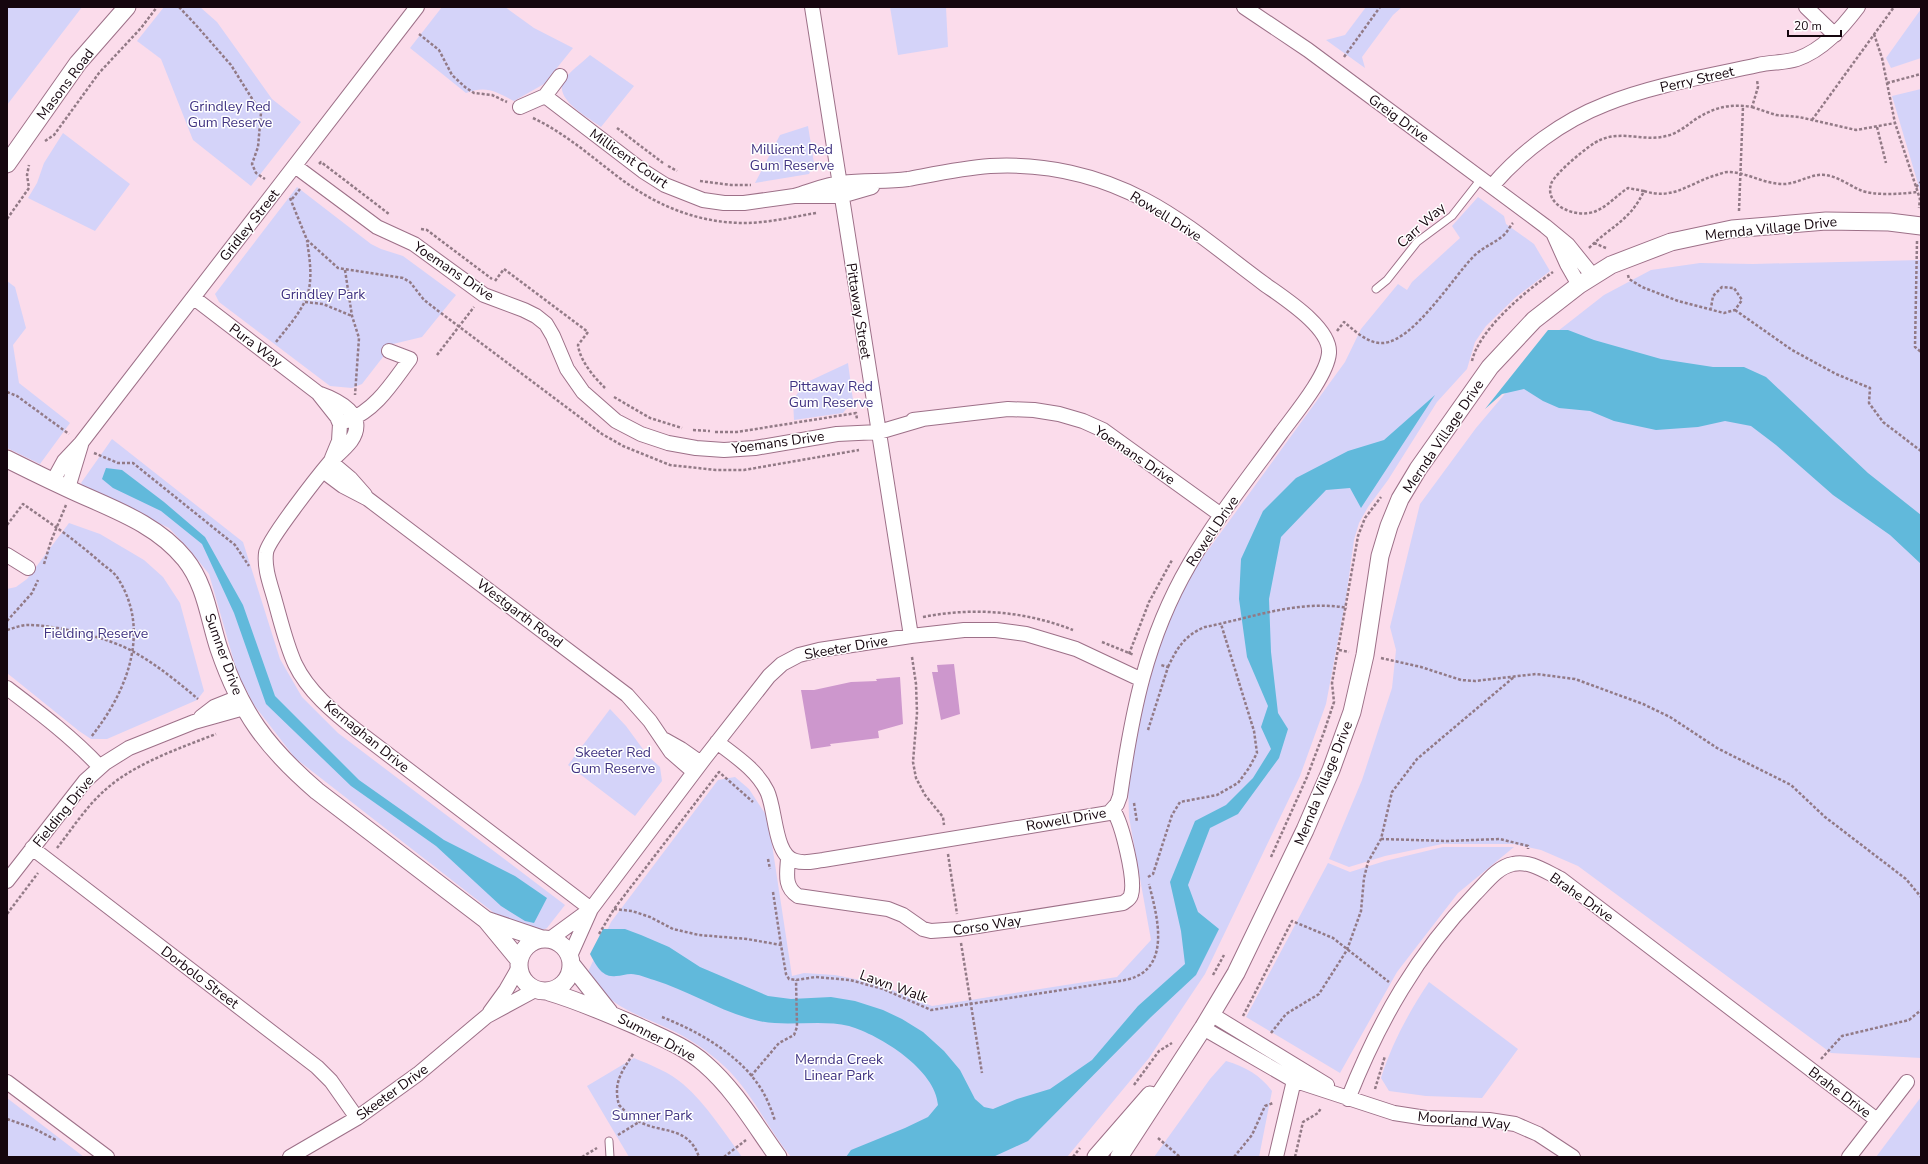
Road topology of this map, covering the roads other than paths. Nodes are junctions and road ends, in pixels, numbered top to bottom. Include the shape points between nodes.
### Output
1 (127, 7) edge
2 (417, 7) edge
3 (1244, 7) edge
4 (1806, 7) edge
5 (1858, 7) edge
6 (811, 8) edge
7 (1835, 35) junction
8 (560, 76) dead end
9 (545, 96) junction
10 (520, 108) dead end
11 (7, 164) edge
12 (295, 166) junction
13 (1491, 185) junction
14 (840, 189) junction
15 (1919, 226) edge
16 (1586, 280) junction
17 (1376, 289) dead end
18 (194, 298) junction
19 (389, 351) dead end
20 (318, 393) junction
21 (351, 414) junction
22 (340, 424) junction
23 (878, 427) junction
24 (7, 459) edge
25 (327, 466) junction
26 (65, 487) junction
27 (1221, 516) junction
28 (7, 556) edge
29 (34, 571) road end
30 (911, 636) junction
31 (1142, 680) junction
32 (7, 688) edge
33 (241, 702) junction
34 (717, 742) junction
35 (100, 767) junction
36 (697, 768) junction
37 (1113, 810) junction
38 (32, 848) junction
39 (788, 859) junction
40 (7, 881) edge
41 (591, 909) junction
42 (486, 920) junction
43 (546, 939) junction
44 (571, 960) junction
45 (518, 964) junction
46 (542, 991) junction
47 (609, 1012) junction
48 (487, 1016) junction
49 (1207, 1021) junction
50 (1184, 1055) junction
51 (1295, 1073) junction
52 (7, 1082) edge
53 (1907, 1082) dead end
54 (1348, 1099) junction
55 (357, 1118) junction
56 (1877, 1120) junction
57 (609, 1141) road end
58 (107, 1157) edge
59 (290, 1157) edge
60 (610, 1157) edge
61 (778, 1157) edge
62 (1096, 1157) edge
63 (1120, 1157) edge
64 (1276, 1157) edge
65 (1573, 1157) edge
66 (1849, 1157) edge

1 - 11 street, Masons Road via 78,63
2 - 12 street, Gridley Street
3 - 13 street, Greig Drive
4 - 7 street
5 - 7 street, Perry Street
6 - 14 street, Pittaway Street
7 - 13 street, Perry Street via 1797,59 1638,93 1584,113 1529,151
8 - 9 street
9 - 10 street
9 - 14 street, Millicent Court via 643,171 665,185 703,200 744,203
12 - 18 street, Gridley Street
12 - 23 street, Yoemans Drive via 377,227 414,244 484,295 536,316 546,324 567,369 583,392 616,421 642,434 668,444 724,450 755,448
13 - 16 street, Greig Drive via 1553,232
13 - 17 lane, Carr Way via 1417,242 1388,280
14 - 23 street, Pittaway Street
14 - 27 street, Rowell Drive via 988,166 1015,166 1079,174 1112,184 1147,200 1303,313 1325,336 1329,352 1327,361 1312,391
15 - 16 street, Mernda Village Drive via 1889,222 1826,221 1741,228 1671,242 1623,261
16 - 49 street, Mernda Village Drive via 1534,320 1490,367 1422,463 1400,499 1380,556 1365,655 1352,712 1342,742 1315,808 1262,920 1236,973
18 - 20 street, Pura Way
18 - 26 street, Gridley Street via 81,443
19 - 21 street via 410,359 378,401
20 - 21 street, Pura Way via 334,398
20 - 22 street, Pura Way
21 - 22 street
21 - 25 street, Kernaghan Drive via 356,428 352,439
22 - 25 street, Kernaghan Drive via 339,441
23 - 27 street, Yoemans Drive via 1008,409 1059,414 1103,430
23 - 30 street, Pittaway Street
24 - 26 street, Sumner Drive
25 - 36 street, Westgarth Road via 350,478 368,499 627,695 661,738 681,749
25 - 41 street, Kernaghan Drive via 275,535 266,553 268,576 296,665 309,686 329,708
26 - 33 street, Sumner Drive via 150,527 186,560 202,588 219,648
27 - 31 street, Rowell Drive via 1172,596 1158,627
28 - 29 street
30 - 31 street, Skeeter Drive via 964,630 996,630 1026,634 1076,649
30 - 34 street, Skeeter Drive via 819,650 782,664 769,676
31 - 37 street, Rowell Drive via 1129,731 1120,796
32 - 35 street via 82,748
33 - 35 street, Fielding Drive via 129,748
33 - 42 street, Sumner Drive via 271,747 292,769 317,791
34 - 36 street, Skeeter Drive
34 - 39 street via 760,778 773,807 781,848
35 - 38 street, Fielding Drive via 85,781
36 - 41 street, Skeeter Drive
37 - 39 street, Rowell Drive via 1109,813 823,860 803,862
37 - 39 street, Corso Way via 1123,829 1131,879 1132,894 1129,899 1123,903 959,929 931,931 923,929 903,915 888,910 798,896 793,893 787,881
38 - 40 street, Fielding Drive
38 - 55 street, Dorbolo Street via 317,1067 331,1081
41 - 43 street, Skeeter Drive
41 - 44 street, Skeeter Drive
42 - 43 street, Sumner Drive
42 - 45 street, Sumner Drive
43 - 44 street via 565,948
43 - 45 street via 534,941 527,946
44 - 46 street via 568,979 556,990
44 - 47 street, Sumner Drive
45 - 46 street via 524,982
45 - 48 street, Skeeter Drive via 506,990
46 - 47 street, Sumner Drive
46 - 48 street, Skeeter Drive
47 - 61 street, Sumner Drive via 666,1039 705,1063 745,1109
48 - 55 street, Skeeter Drive via 418,1074
49 - 50 street, Mernda Village Drive
49 - 51 street, Moorland Way
50 - 62 street, Mernda Village Drive
50 - 63 street, Mernda Village Drive
51 - 54 street, Moorland Way
51 - 64 street
52 - 58 street
53 - 56 street
54 - 56 street, Brahe Drive via 1363,1061 1400,989 1449,922 1504,866 1515,863 1529,864 1561,879
54 - 65 street, Moorland Way via 1394,1113 1426,1118 1489,1120 1515,1124 1538,1134
55 - 59 street, Skeeter Drive
56 - 66 street
57 - 60 lane

